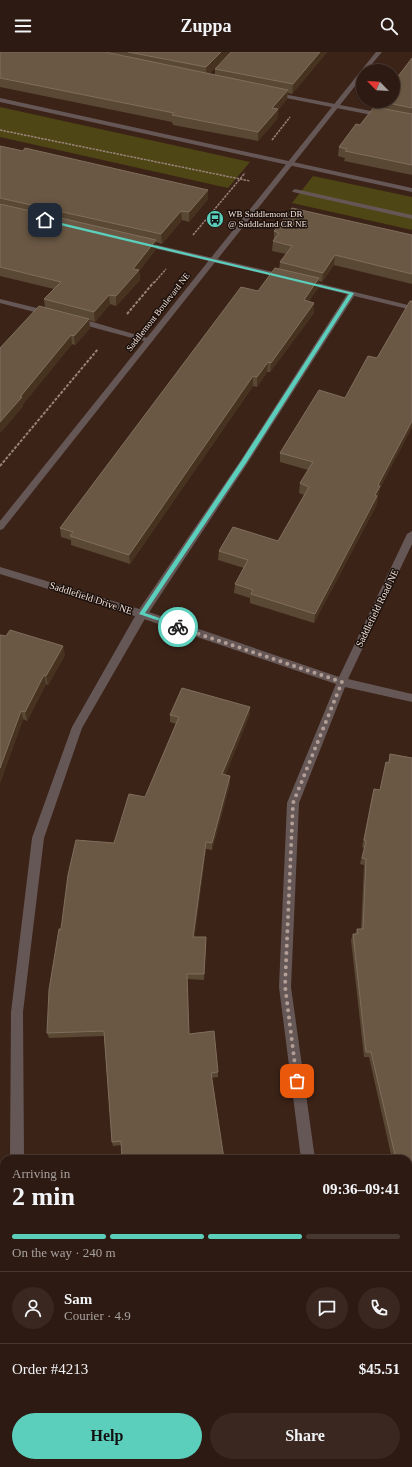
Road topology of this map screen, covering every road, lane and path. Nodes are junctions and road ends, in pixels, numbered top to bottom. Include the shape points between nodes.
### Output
1 (379, 52) edge
2 (369, 64) edge
3 (356, 80) edge
4 (268, 92) edge
5 (0, 100) edge
6 (335, 106) junction
7 (412, 121) edge
8 (0, 130) edge
9 (289, 163) junction
10 (242, 179) dead end
11 (412, 190) edge
12 (295, 191) dead end
13 (412, 217) edge
14 (135, 241) edge
15 (211, 260) junction
16 (167, 268) dead end
17 (352, 293) junction
18 (0, 301) edge
19 (412, 308) edge
20 (113, 330) junction
21 (150, 340) junction
22 (0, 466) edge
23 (0, 527) edge
24 (412, 534) edge
25 (0, 570) edge
26 (142, 614) junction
27 (342, 682) junction
28 (412, 698) edge
29 (17, 1155) edge
30 (307, 1155) edge

1 - 2 street, Saddlemont Boulevard NE
3 - 6 street, Saddlemont Boulevard NE
4 - 6 street
5 - 9 street
6 - 7 street
6 - 9 street, Saddlemont Boulevard NE
8 - 10 path
9 - 11 street
9 - 15 street, Saddlemont Boulevard NE
12 - 13 street
14 - 15 street
15 - 17 street
15 - 21 street, Saddlemont Boulevard NE
16 - 20 path
17 - 19 street
17 - 26 street via 244,462
18 - 20 street
20 - 21 street
20 - 22 path
21 - 23 street, Saddlemont Boulevard NE
24 - 27 street, Saddlefield Road NE
25 - 26 street, Saddlefield Drive NE
26 - 27 street, Saddlefield Drive NE
26 - 29 street via 77,727 38,838 17,1012
27 - 28 street, Saddlefield Drive NE
27 - 30 street, Saddlefield Road NE via 293,803 285,986

